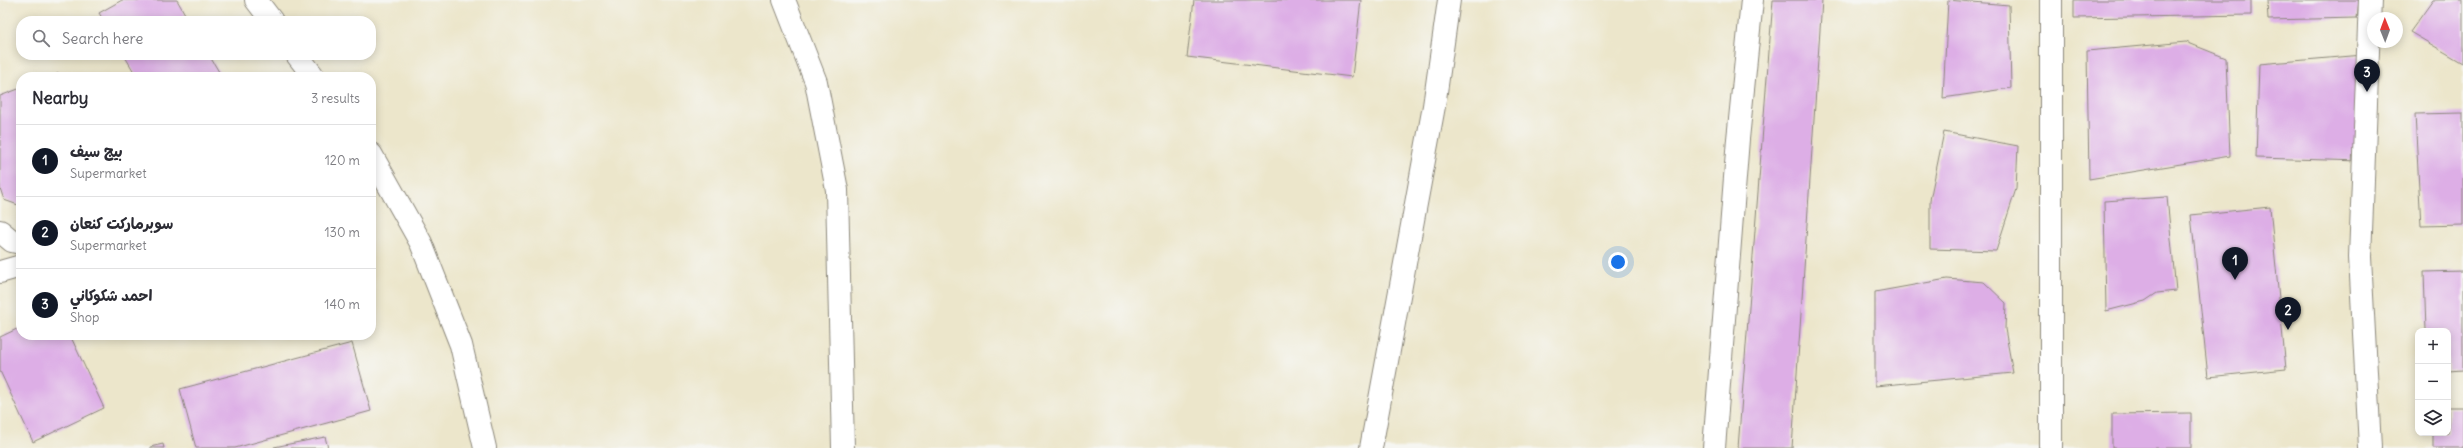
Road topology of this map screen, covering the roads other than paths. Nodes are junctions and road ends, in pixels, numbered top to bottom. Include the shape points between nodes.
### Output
1 (256, 0) edge
2 (784, 0) edge
3 (1449, 0) edge
4 (1752, 0) edge
5 (2051, 0) edge
6 (2370, 0) edge
7 (268, 16) edge
8 (301, 60) edge
9 (310, 72) edge
10 (376, 163) edge
11 (0, 231) edge
12 (16, 241) edge
13 (16, 267) edge
14 (0, 272) edge
15 (485, 448) edge
16 (843, 448) edge
17 (1372, 448) edge
18 (1714, 448) edge
19 (2051, 448) edge
20 (2370, 448) edge

1 - 7 street
2 - 16 street via 816,82 837,190
3 - 17 street via 1434,106
4 - 18 street
5 - 19 street
6 - 20 street via 2360,257
8 - 9 street
10 - 15 street via 421,243 461,345
11 - 12 street
13 - 14 street

